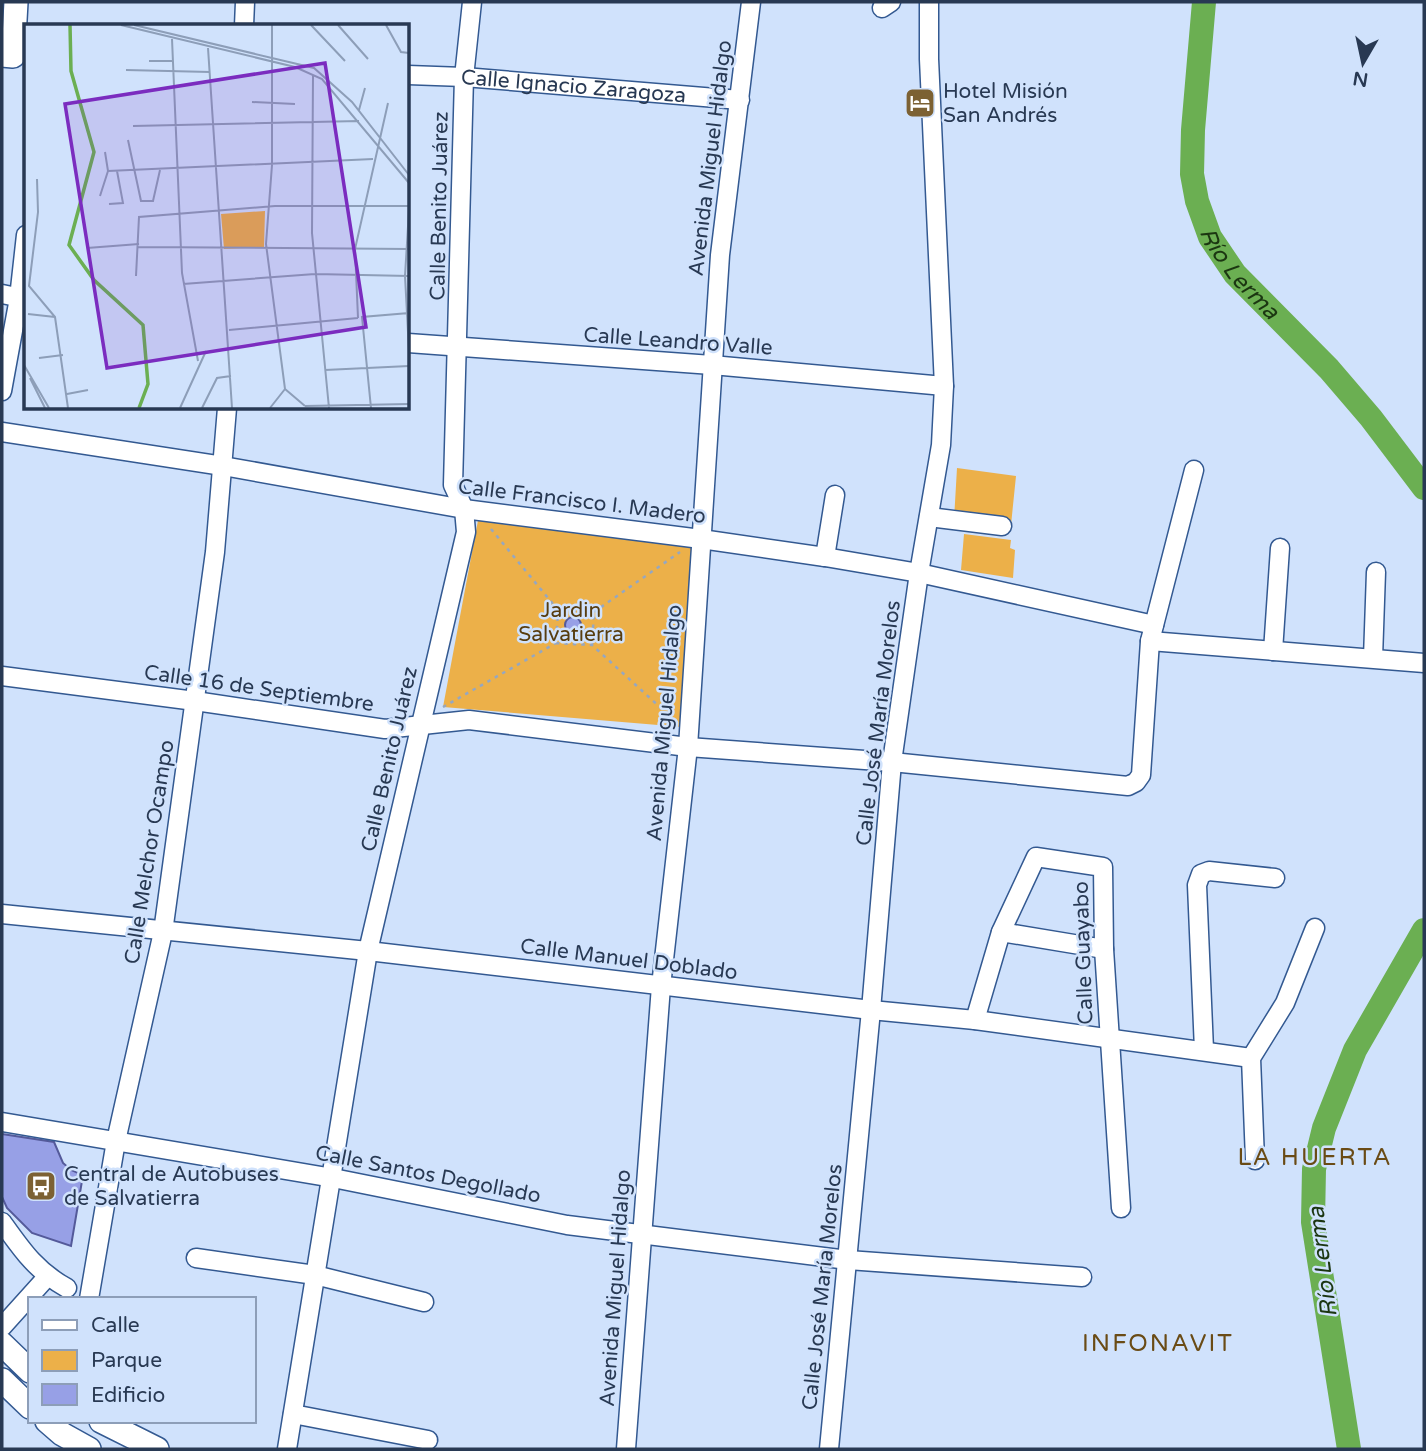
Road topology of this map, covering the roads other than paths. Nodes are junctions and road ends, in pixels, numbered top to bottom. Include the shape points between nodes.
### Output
1 (16, 2) edge
2 (245, 2) edge
3 (472, 2) edge
4 (751, 2) edge
5 (929, 2) edge
6 (244, 24) edge
7 (14, 56) edge
8 (410, 75) edge
9 (464, 76) junction
10 (740, 100) junction
11 (24, 247) edge
12 (16, 297) edge
13 (410, 343) edge
14 (458, 346) junction
15 (712, 365) junction
16 (944, 386) junction
17 (2, 391) edge
18 (227, 410) edge
19 (2, 432) edge
20 (223, 466) junction
21 (1194, 470) dead end
22 (835, 495) dead end
23 (464, 509) junction
24 (929, 517) junction
25 (1002, 526) dead end
26 (701, 539) junction
27 (1280, 548) dead end
28 (825, 557) junction
29 (1376, 572) dead end
30 (919, 573) junction
31 (1152, 633) junction
32 (1273, 651) junction
33 (1373, 658) junction
34 (1424, 663) edge
35 (2, 676) edge
36 (195, 701) junction
37 (419, 726) junction
38 (688, 747) junction
39 (892, 762) junction
40 (1275, 878) dead end
41 (2, 914) edge
42 (1315, 928) dead end
43 (163, 932) junction
44 (1001, 932) junction
45 (1104, 949) junction
46 (368, 951) junction
47 (660, 986) junction
48 (871, 1010) junction
49 (975, 1020) junction
50 (1109, 1037) junction
51 (1204, 1050) junction
52 (1251, 1058) junction
53 (2, 1122) edge
54 (116, 1141) junction
55 (1255, 1160) dead end
56 (333, 1178) junction
57 (1121, 1208) dead end
58 (2, 1222) edge
59 (643, 1235) junction
60 (196, 1258) dead end
61 (848, 1260) junction
62 (315, 1275) junction
63 (47, 1277) junction
64 (1082, 1278) dead end
65 (67, 1288) dead end
66 (29, 1297) edge
67 (89, 1297) edge
68 (28, 1298) edge
69 (424, 1302) dead end
70 (2, 1326) edge
71 (2, 1344) edge
72 (28, 1369) edge
73 (2, 1380) edge
74 (28, 1405) edge
75 (293, 1414) junction
76 (49, 1423) edge
77 (106, 1423) edge
78 (428, 1440) dead end
79 (89, 1449) edge
80 (157, 1449) edge
81 (287, 1449) edge
82 (626, 1449) edge
83 (829, 1449) edge

1 - 7 main road
2 - 6 street
3 - 9 street, Calle Benito Juárez
4 - 10 street, Avenida Miguel Hidalgo
5 - 16 street, Calle José María Morelos
8 - 9 street, Calle Ignacio Zaragoza
9 - 10 street, Calle Ignacio Zaragoza
9 - 14 street, Calle Benito Juárez
10 - 15 street, Avenida Miguel Hidalgo via 720,254
11 - 12 street
12 - 17 street
13 - 14 street, Calle Leandro Valle
14 - 15 street, Calle Leandro Valle
14 - 23 street, Calle Benito Juárez via 453,485
15 - 16 street, Calle Leandro Valle
15 - 26 street, Avenida Miguel Hidalgo
16 - 24 street, Calle José María Morelos via 941,445
18 - 20 street, Calle Melchor Ocampo
19 - 20 street, Calle Francisco I. Madero
20 - 23 street, Calle Francisco I. Madero
20 - 36 street, Calle Melchor Ocampo
21 - 31 street
22 - 28 street
23 - 26 street, Calle Francisco I. Madero
23 - 37 street, Calle Benito Juárez via 466,532
24 - 25 street
24 - 30 street, Calle José María Morelos
26 - 28 street, Calle Francisco I. Madero
26 - 38 street, Avenida Miguel Hidalgo
27 - 32 street
28 - 30 street, Calle Francisco I. Madero
29 - 33 street
30 - 31 street, Calle Francisco I. Madero
30 - 39 street, Calle José María Morelos
31 - 32 street, Calle Francisco I. Madero
31 - 39 street, Calle 16 de Septiembre via 1141,775 1128,786
32 - 33 street, Calle Francisco I. Madero
33 - 34 street, Calle Francisco I. Madero
35 - 36 street, Calle 16 de Septiembre
36 - 37 street, Calle 16 de Septiembre via 385,729
36 - 43 street, Calle Melchor Ocampo
37 - 38 street, Calle 16 de Septiembre via 469,720
37 - 46 street, Calle Benito Juárez
38 - 39 street, Calle 16 de Septiembre
38 - 47 street, Avenida Miguel Hidalgo
39 - 48 street, Calle José María Morelos
40 - 51 street via 1201,874 1197,885
41 - 43 street, Calle Manuel Doblado
42 - 52 street via 1285,1003
43 - 46 street, Calle Manuel Doblado
43 - 54 street, Calle Melchor Ocampo
44 - 45 street
44 - 45 street, Calle Guayabo via 1036,857 1103,867
44 - 49 street
45 - 50 street, Calle Guayabo
46 - 47 street, Calle Manuel Doblado
46 - 56 street, Calle Benito Juárez
47 - 48 street, Calle Manuel Doblado
47 - 59 street, Avenida Miguel Hidalgo
48 - 49 street, Calle Manuel Doblado
48 - 61 street, Calle José María Morelos
49 - 50 street, Calle Manuel Doblado
50 - 51 street, Calle Manuel Doblado
50 - 57 street, Calle Guayabo
51 - 52 street, Calle Manuel Doblado
52 - 55 street
53 - 54 street, Calle Santos Degollado
54 - 56 street, Calle Santos Degollado
54 - 67 street, Calle Melchor Ocampo
56 - 59 street, Calle Santos Degollado via 567,1226
56 - 62 street, Calle Benito Juárez
58 - 63 street
59 - 61 street, Calle Santos Degollado
59 - 82 street, Avenida Miguel Hidalgo
60 - 62 street
61 - 64 street, Calle Santos Degollado
61 - 83 street, Calle José María Morelos
62 - 69 street
62 - 75 street, Calle Benito Juárez
63 - 65 street
63 - 66 street
68 - 70 street
71 - 72 main road
73 - 74 main road
75 - 78 street
75 - 81 street, Calle Benito Juárez
76 - 79 main road
77 - 80 main road

